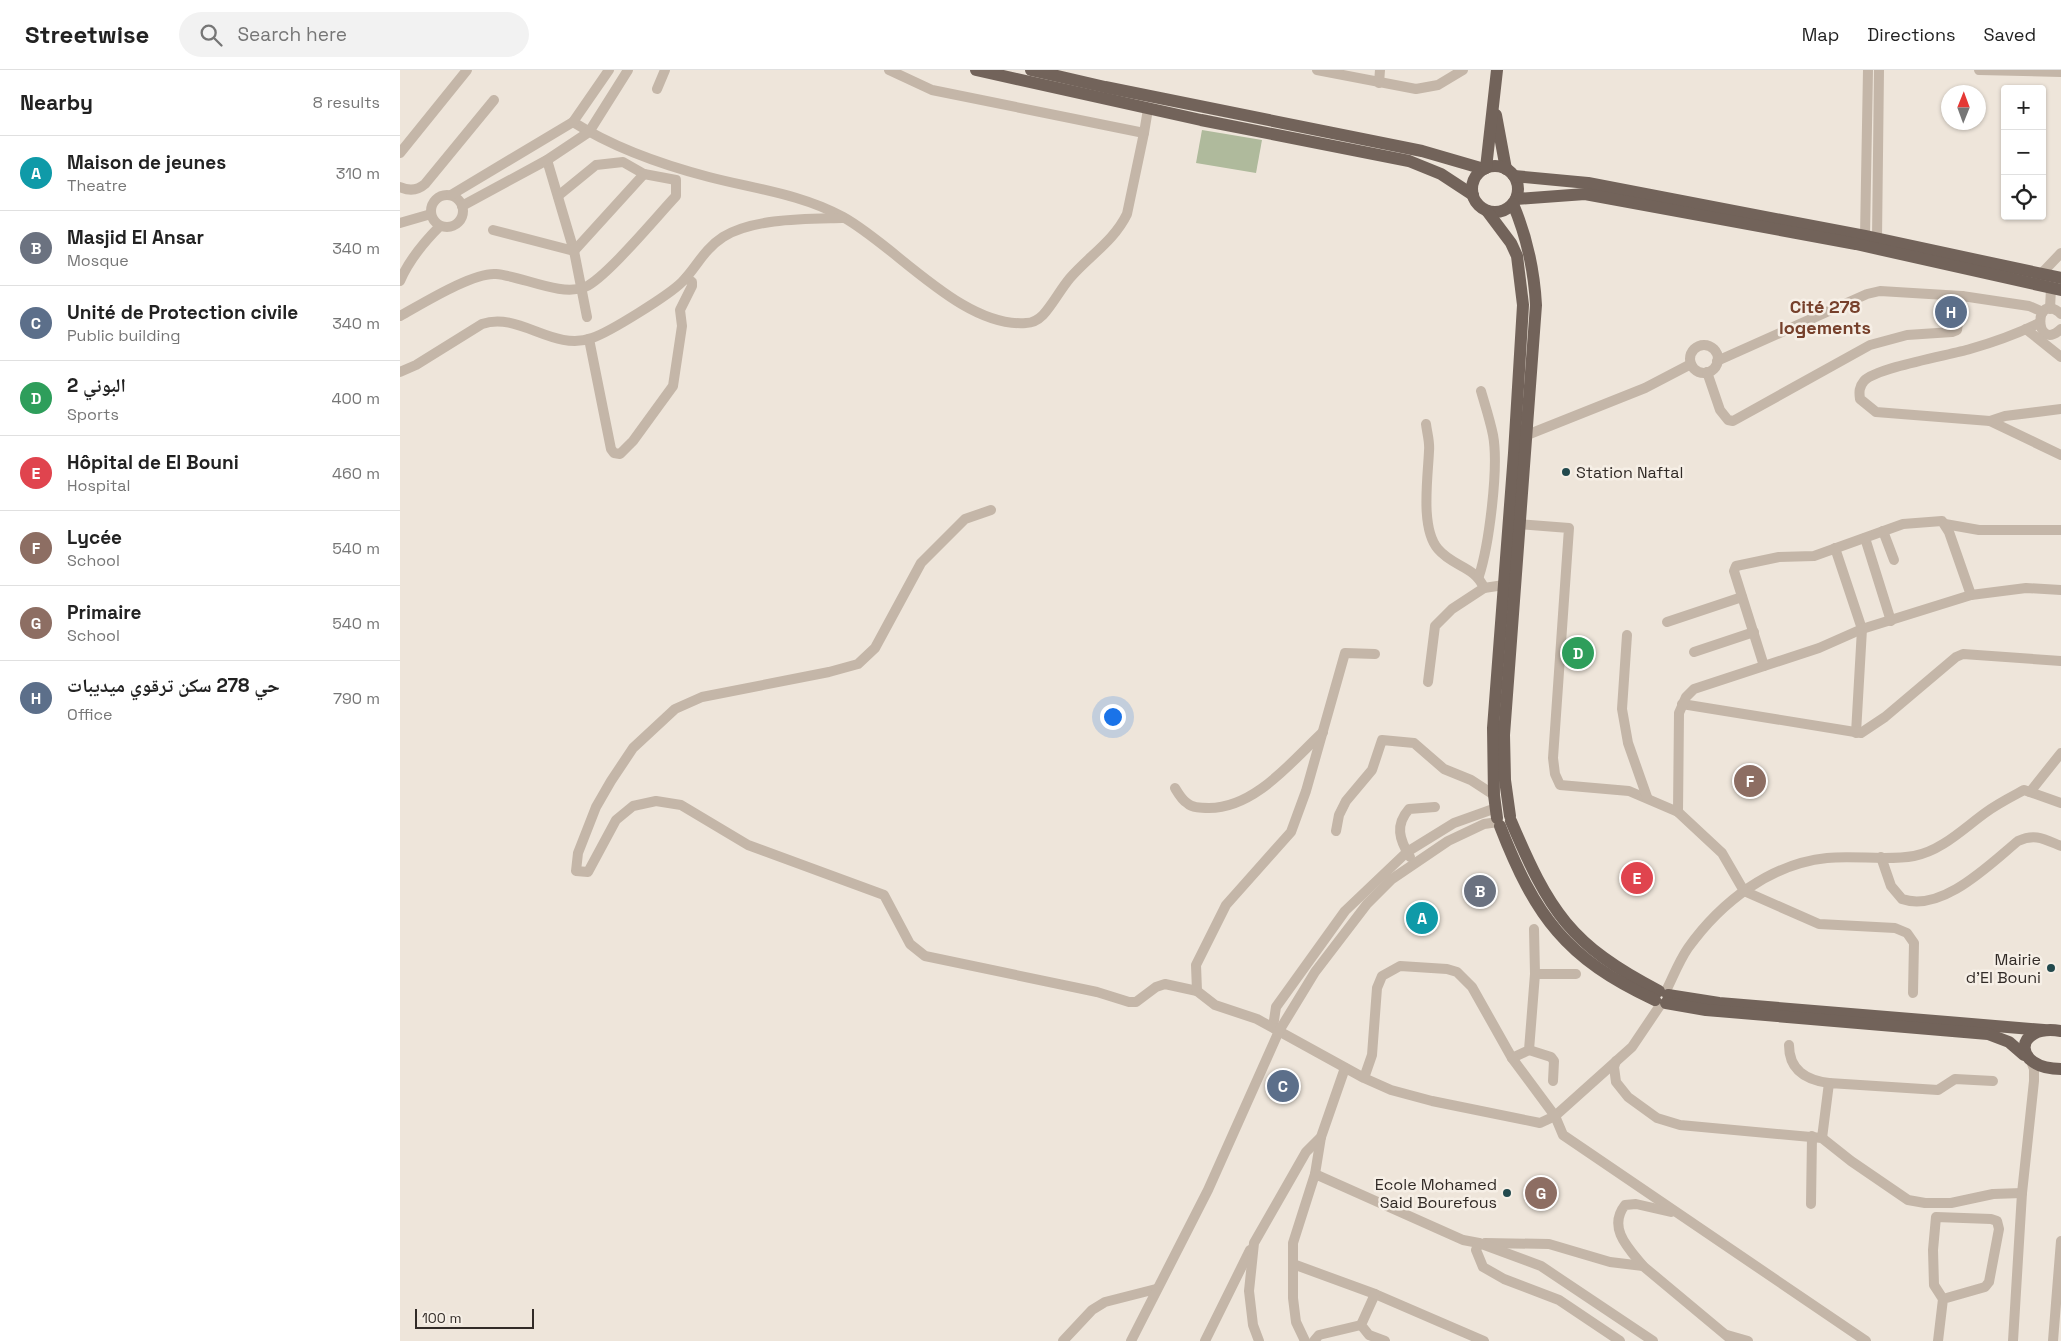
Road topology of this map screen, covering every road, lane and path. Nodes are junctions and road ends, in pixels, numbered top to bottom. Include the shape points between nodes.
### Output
1 (467, 70) edge
2 (608, 70) edge
3 (628, 70) edge
4 (665, 70) edge
5 (889, 70) edge
6 (976, 70) edge
7 (1031, 70) edge
8 (1317, 70) edge
9 (1380, 70) edge
10 (1463, 70) edge
11 (1494, 70) edge
12 (1868, 70) edge
13 (1879, 70) edge
14 (1979, 70) edge
15 (2061, 72) edge
16 (1379, 83) junction
17 (657, 89) dead end
18 (1495, 99) junction
19 (494, 100) dead end
20 (1148, 109) junction
21 (1868, 116) junction
22 (1879, 117) junction
23 (573, 122) junction
24 (589, 132) junction
25 (1144, 133) junction
26 (400, 154) edge
27 (547, 160) junction
28 (1485, 168) junction
29 (1510, 172) junction
30 (644, 174) junction
31 (400, 187) edge
32 (451, 195) junction
33 (1473, 195) junction
34 (558, 196) junction
35 (1515, 201) junction
36 (462, 206) junction
37 (1486, 211) junction
38 (431, 214) junction
39 (845, 218) junction
40 (400, 223) edge
41 (440, 226) junction
42 (493, 230) dead end
43 (1871, 237) junction
44 (574, 251) junction
45 (2061, 253) edge
46 (402, 269) edge
47 (2041, 274) junction
48 (686, 278) junction
49 (2061, 278) edge
50 (400, 281) edge
51 (581, 289) junction
52 (2056, 289) edge
53 (1962, 296) junction
54 (2046, 311) junction
55 (2061, 312) edge
56 (400, 316) edge
57 (587, 317) dead end
58 (2039, 323) junction
59 (2026, 329) junction
60 (2061, 329) edge
61 (589, 339) junction
62 (2061, 357) edge
63 (1717, 361) junction
64 (1691, 364) junction
65 (400, 372) edge
66 (1707, 372) junction
67 (1481, 391) dead end
68 (2061, 409) edge
69 (1990, 421) junction
70 (1426, 424) dead end
71 (1527, 435) junction
72 (2061, 455) edge
73 (990, 510) dead end
74 (1519, 524) junction
75 (1945, 524) junction
76 (2061, 530) edge
77 (1883, 531) junction
78 (1865, 538) junction
79 (1835, 548) junction
80 (1894, 560) dead end
81 (1479, 576) junction
82 (1504, 585) junction
83 (1484, 588) junction
84 (2061, 590) edge
85 (1971, 595) junction
86 (1742, 597) junction
87 (1891, 621) junction
88 (1667, 622) dead end
89 (1862, 629) junction
90 (1754, 632) junction
91 (1627, 635) dead end
92 (1694, 652) dead end
93 (1375, 654) dead end
94 (2061, 661) edge
95 (1764, 666) junction
96 (1428, 682) dead end
97 (1682, 704) junction
98 (1324, 731) junction
99 (1856, 733) junction
100 (2061, 753) edge
101 (1174, 788) dead end
102 (2030, 792) junction
103 (1647, 797) junction
104 (2061, 803) edge
105 (1436, 807) dead end
106 (1678, 812) junction
107 (1501, 815) junction
108 (1336, 831) dead end
109 (2061, 846) edge
110 (1407, 852) junction
111 (1881, 857) junction
112 (1414, 864) junction
113 (1744, 891) junction
114 (1534, 929) dead end
115 (1535, 974) junction
116 (1576, 974) dead end
117 (1197, 991) junction
118 (1913, 994) dead end
119 (1663, 997) junction
120 (1276, 1007) junction
121 (1257, 1019) junction
122 (1276, 1029) junction
123 (2044, 1030) junction
124 (2061, 1031) edge
125 (1789, 1045) dead end
126 (1529, 1050) junction
127 (1512, 1058) junction
128 (2028, 1058) junction
129 (1616, 1061) junction
130 (1345, 1068) junction
131 (2061, 1068) edge
132 (1598, 1077) junction
133 (1364, 1078) junction
134 (1993, 1080) dead end
135 (1552, 1081) dead end
136 (1616, 1082) junction
137 (1829, 1083) junction
138 (1555, 1116) junction
139 (1321, 1137) junction
140 (1817, 1137) junction
141 (1315, 1174) junction
142 (2022, 1193) junction
143 (1811, 1204) dead end
144 (1680, 1214) junction
145 (2061, 1241) edge
146 (1254, 1243) junction
147 (1479, 1243) junction
148 (1293, 1264) junction
149 (1644, 1266) junction
150 (1156, 1289) junction
151 (1375, 1294) junction
152 (1943, 1300) junction
153 (1361, 1326) junction
154 (1729, 1338) edge
155 (1064, 1341) edge
156 (1131, 1341) edge
157 (1205, 1341) edge
158 (1259, 1341) edge
159 (1305, 1341) edge
160 (1314, 1341) edge
161 (1385, 1341) edge
162 (1484, 1341) edge
163 (1620, 1341) edge
164 (1653, 1341) edge
165 (1748, 1341) edge
166 (1866, 1341) edge
167 (1938, 1341) edge
168 (2014, 1341) edge
169 (2053, 1341) edge

1 - 26 street
2 - 23 street
3 - 24 street
4 - 17 street
5 - 25 street via 932,90
6 - 20 main road
7 - 28 main road via 1422,151
8 - 16 street
9 - 16 street
10 - 16 street via 1427,88
11 - 18 main road
12 - 21 street
13 - 22 street
14 - 15 street
18 - 28 main road
18 - 29 main road via 1498,134
19 - 31 street via 420,189
20 - 25 street
20 - 33 main road via 1409,161 1441,174
21 - 22 street
21 - 43 street
22 - 43 street
23 - 24 street
23 - 32 street
24 - 27 street
24 - 39 street via 647,158 709,177 793,195
25 - 39 street via 1122,225 1071,277 1036,321 1007,322 962,304
27 - 34 street
27 - 36 street
28 - 29 main road via 1496,166
28 - 33 main road via 1475,177
29 - 35 main road via 1518,187
29 - 43 main road via 1588,183
30 - 34 street via 623,162 596,165
30 - 44 street
30 - 51 street via 676,180 676,196 598,278
32 - 36 street
32 - 38 street via 436,199
33 - 37 main road
34 - 44 street
35 - 37 main road via 1501,212
35 - 52 main road via 1559,194 1585,194 1856,244
35 - 71 main road via 1534,275 1536,304
36 - 41 street via 462,216 456,225
37 - 82 main road via 1517,256 1523,305
38 - 40 street
38 - 41 street
39 - 48 street via 786,221 737,230 709,247
41 - 46 street
42 - 44 street
43 - 47 main road
44 - 51 street
45 - 47 street
46 - 50 street
47 - 49 main road
48 - 61 street via 675,288
48 - 61 street via 692,286 680,310 682,326 673,386 620,454 611,449
51 - 56 street via 566,290 496,274 480,275
51 - 57 street
52 - 54 street
53 - 54 street
53 - 63 street via 1880,291 1867,294
53 - 66 street via 1957,330 1940,335 1907,335 1870,345 1733,420 1728,420 1720,410
54 - 55 street
54 - 58 street
58 - 59 street
58 - 60 street via 2049,334
59 - 62 street
59 - 69 street via 1970,349 1879,373 1864,380 1859,390 1860,399 1876,412
61 - 65 street via 572,342 506,322 490,321
63 - 64 street via 1715,350 1705,345 1692,352
63 - 66 street
64 - 66 street via 1696,370
64 - 71 street via 1645,388
67 - 81 street via 1493,437 1493,464 1486,554
68 - 69 street
69 - 72 street
70 - 81 street via 1430,449 1427,511 1430,530 1437,548
71 - 74 main road
73 - 117 street via 965,519 921,563 875,648 858,664 702,697 675,709 633,748 611,781 578,853 576,871 588,872 616,820 634,806 656,801 681,805 748,845 884,895 910,944 925,956 1097,992 1129,1002 1136,1002 1165,984
74 - 103 street via 1569,528 1553,758 1560,785 1629,791
74 - 107 main road
75 - 76 street via 1979,530
75 - 77 street via 1942,521 1903,524
75 - 85 street
77 - 78 street
77 - 80 street
78 - 79 street
78 - 87 street
79 - 86 street via 1814,556 1779,557 1736,566 1734,571
79 - 89 street
81 - 83 street
82 - 83 street
82 - 107 main road via 1493,728
83 - 96 street via 1452,609 1436,626
84 - 85 street via 2026,588
85 - 87 street
86 - 88 street
86 - 90 street
87 - 89 street
89 - 95 street via 1819,648
89 - 99 street
90 - 92 street
90 - 95 street
91 - 103 street via 1622,708 1628,743
93 - 98 street via 1345,653
94 - 99 street via 1963,654 1885,717
95 - 97 street via 1694,690
97 - 99 street
97 - 106 street via 1679,712
98 - 101 street via 1273,779 1239,803 1201,808 1187,804
98 - 117 street via 1290,832 1226,905 1196,965
100 - 102 street
102 - 104 street
102 - 111 street via 2024,790 2009,798 1935,848 1914,856
103 - 106 street
105 - 110 street via 1409,809 1401,818 1400,834
106 - 113 street via 1722,853
107 - 108 street via 1471,780 1444,769 1414,743 1382,740 1372,770 1339,814
107 - 110 street via 1454,823
107 - 112 street via 1448,841
107 - 119 main road via 1535,878 1564,922 1598,955
109 - 111 street via 2029,836 1959,887 1921,902 1902,899 1891,886
110 - 112 street
110 - 120 street via 1345,911
111 - 113 street via 1827,858 1790,865 1765,876
112 - 122 street via 1392,879 1367,904
113 - 118 street via 1819,924 1895,928 1907,933 1914,943
113 - 119 street via 1714,917 1687,949
114 - 115 street
115 - 116 street
115 - 126 street
117 - 121 street via 1215,1005
119 - 123 main road
119 - 128 main road via 1706,1010 1988,1034 2009,1042
119 - 129 street via 1632,1047
120 - 121 street
120 - 122 street
121 - 122 street
122 - 130 street
122 - 150 street via 1208,1190
123 - 124 main road
123 - 128 main road via 2028,1037 2024,1043
125 - 137 street via 1789,1054 1802,1074 1810,1080
126 - 127 street
126 - 135 street via 1554,1061
127 - 133 street via 1465,978 1447,969 1400,966 1382,976 1377,988 1372,1055
127 - 138 street
128 - 131 main road via 2041,1066
128 - 142 street via 2034,1069 2034,1081
129 - 132 street
129 - 136 street
130 - 133 street
130 - 139 street
132 - 136 street
132 - 138 street
133 - 138 street via 1391,1090 1432,1101 1534,1122 1540,1123
134 - 137 street via 1955,1079 1938,1090
136 - 140 street via 1628,1097 1657,1118 1680,1125
137 - 140 street
138 - 144 street via 1563,1134
139 - 141 street
139 - 146 street via 1306,1152
140 - 142 street via 1908,1200 1951,1203 1993,1194
140 - 143 street
141 - 147 street via 1463,1240
141 - 148 street via 1293,1243
142 - 168 street
144 - 149 street via 1636,1204 1625,1206 1620,1212 1618,1226 1622,1242
144 - 166 street
145 - 169 street
146 - 157 street
146 - 158 street via 1249,1291 1253,1325
147 - 149 street via 1549,1244 1610,1262
147 - 163 street via 1476,1250 1483,1267 1504,1279 1559,1300
147 - 164 street via 1541,1266
148 - 151 street
148 - 159 street via 1294,1310
149 - 154 street
150 - 155 street via 1104,1302 1092,1310
150 - 156 street
151 - 153 street
151 - 162 street
152 - 152 street via 1985,1287 1989,1282 1999,1229 1997,1221 1936,1217 1934,1285
152 - 167 street
153 - 160 street via 1319,1335
153 - 161 street via 1364,1331
154 - 165 street

